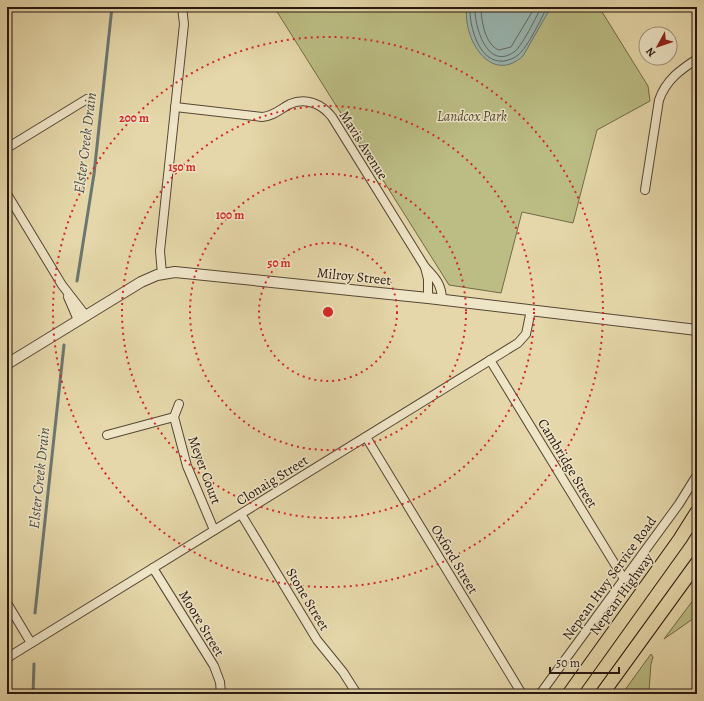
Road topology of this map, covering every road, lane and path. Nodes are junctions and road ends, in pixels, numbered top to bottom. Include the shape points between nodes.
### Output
1 (182, 7) edge
2 (697, 59) edge
3 (87, 99) dead end
4 (175, 107) junction
5 (7, 148) edge
6 (645, 190) dead end
7 (7, 194) edge
8 (425, 266) junction
9 (162, 274) junction
10 (428, 298) junction
11 (442, 300) junction
12 (531, 310) junction
13 (82, 318) junction
14 (697, 330) edge
15 (490, 360) junction
16 (7, 364) edge
17 (180, 404) dead end
18 (174, 417) junction
19 (107, 435) dead end
20 (366, 437) junction
21 (697, 475) edge
22 (697, 512) edge
23 (241, 514) junction
24 (692, 527) edge
25 (214, 530) junction
26 (697, 563) edge
27 (153, 568) junction
28 (624, 579) junction
29 (7, 604) edge
30 (31, 643) junction
31 (7, 658) edge
32 (221, 694) edge
33 (357, 694) edge
34 (522, 694) edge
35 (540, 694) edge
36 (569, 694) edge
37 (602, 694) edge

1 - 4 street via 184,24
2 - 6 street via 664,87 659,100
3 - 5 street
4 - 8 street, Mavis Avenue via 262,117 272,115 295,102 321,106 332,117
4 - 9 street via 160,250
7 - 13 street
8 - 10 street, Mavis Avenue
8 - 11 street, Mavis Avenue via 441,288
9 - 10 street, Milroy Street via 195,273
9 - 13 street, Milroy Street via 141,282
10 - 11 street, Milroy Street
11 - 12 street, Milroy Street
12 - 14 street, Milroy Street
12 - 15 street, Clonaig Street via 526,334 522,340
13 - 16 street, Milroy Street
15 - 20 street, Clonaig Street
15 - 28 street, Cambridge Street
17 - 18 street
18 - 19 street
18 - 25 street, Meyer Court via 187,466
20 - 23 street, Clonaig Street
20 - 34 street, Oxford Street
21 - 28 street, Nepean Hwy Service Road
22 - 24 highway, Nepean Highway
23 - 25 street, Clonaig Street
23 - 33 street, Stone Street via 317,640
24 - 36 highway, Nepean Highway
25 - 27 street, Clonaig Street
26 - 37 highway
27 - 30 street, Clonaig Street
27 - 32 street, Moore Street via 214,666
28 - 35 street, Nepean Hwy Service Road
29 - 30 street
30 - 31 street, Clonaig Street

